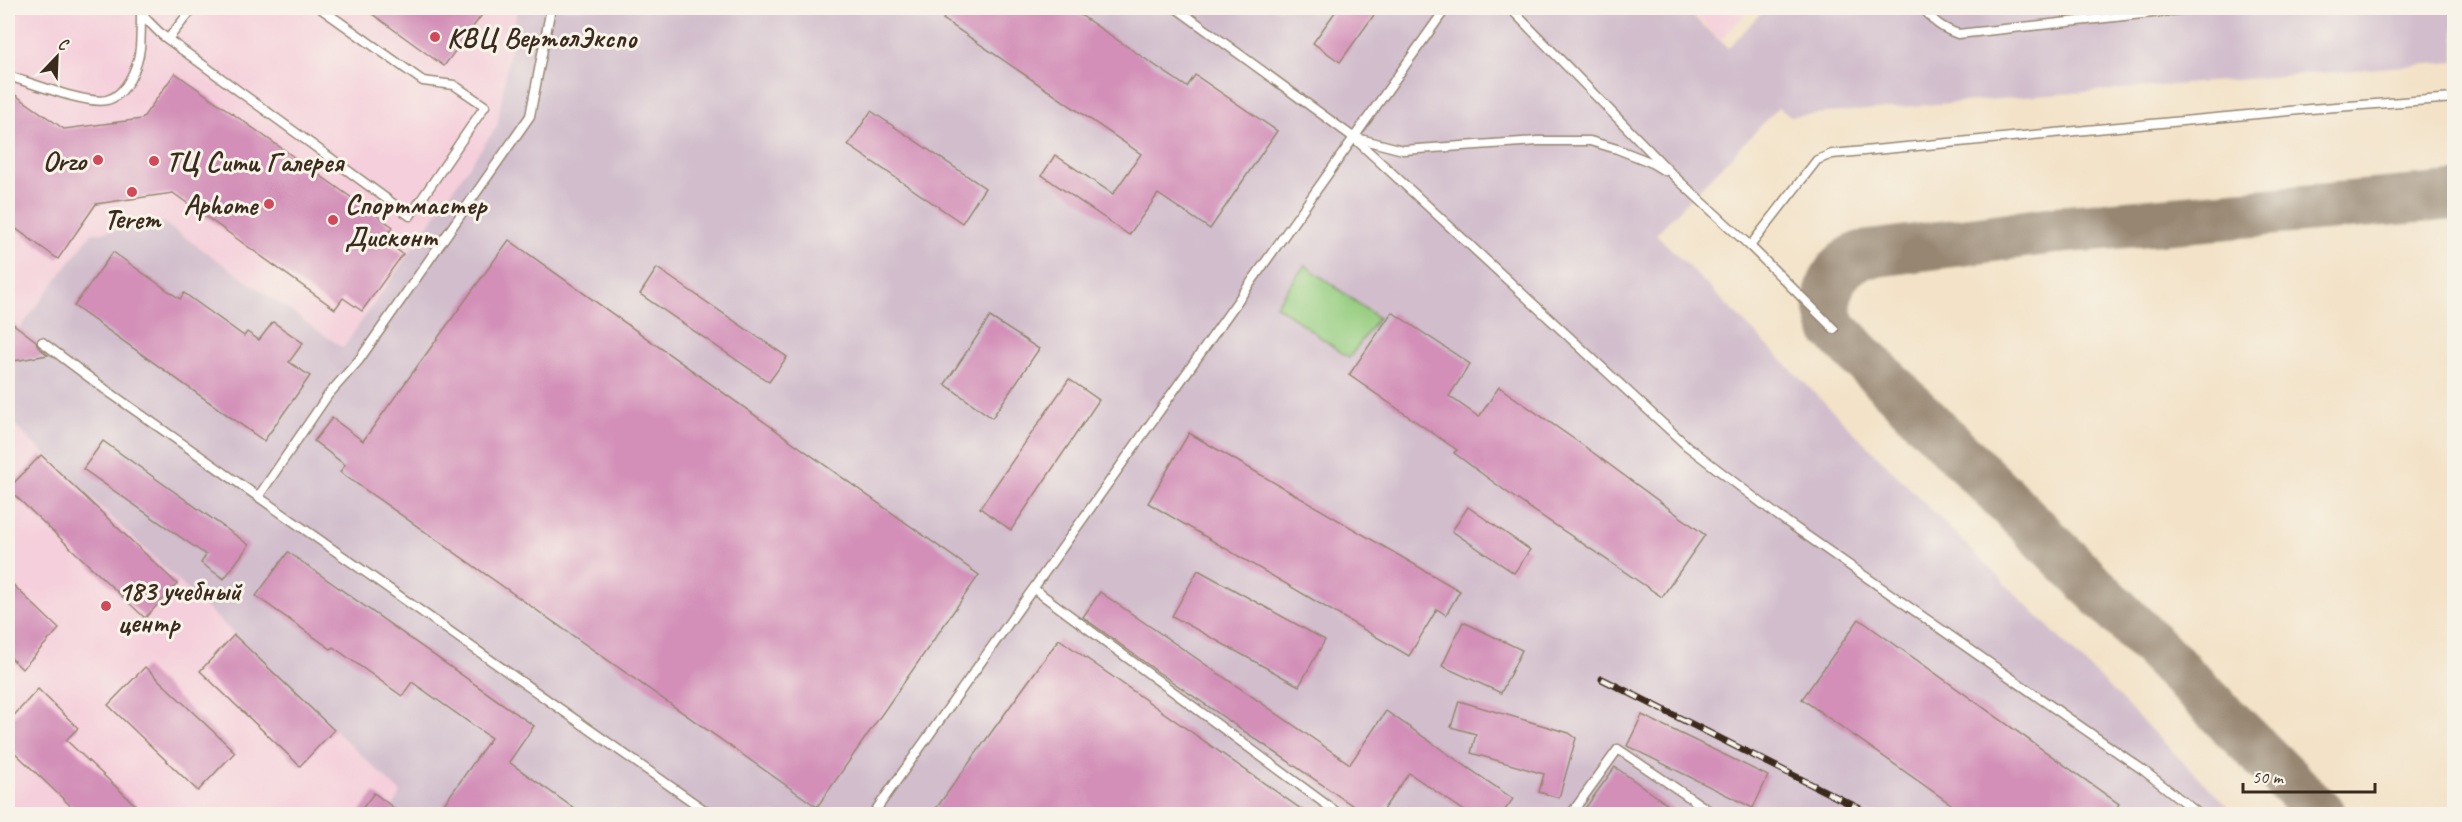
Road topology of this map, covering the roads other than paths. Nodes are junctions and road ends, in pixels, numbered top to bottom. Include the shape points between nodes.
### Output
1 (192, 8) edge
2 (320, 8) edge
3 (551, 8) edge
4 (1176, 8) edge
5 (1446, 8) edge
6 (1510, 8) edge
7 (1924, 8) edge
8 (2198, 8) edge
9 (141, 9) edge
10 (168, 39) junction
11 (8, 76) edge
12 (2454, 98) edge
13 (1353, 137) junction
14 (1675, 177) junction
15 (1750, 246) junction
16 (1834, 329) dead end
17 (42, 342) dead end
18 (258, 497) junction
19 (1034, 589) junction
20 (710, 814) edge
21 (873, 814) edge
22 (1339, 814) edge
23 (1572, 814) edge
24 (1714, 814) edge
25 (2199, 814) edge

1 - 10 lane
2 - 10 lane via 423,81 454,85 485,106 410,216
3 - 18 lane via 530,116
4 - 13 lane
5 - 13 lane
6 - 14 lane
7 - 8 lane via 1943,29 1958,34
9 - 10 lane
9 - 11 lane via 140,50 128,84 118,94 106,100 80,98
12 - 15 lane via 1832,154 1817,160
13 - 14 lane via 1403,150 1590,141 1650,162
13 - 19 lane
13 - 25 lane via 1687,446 1777,515 2143,770
14 - 15 lane
15 - 16 lane
17 - 18 lane
18 - 20 lane
19 - 21 lane
19 - 22 lane
23 - 24 lane via 1618,749

